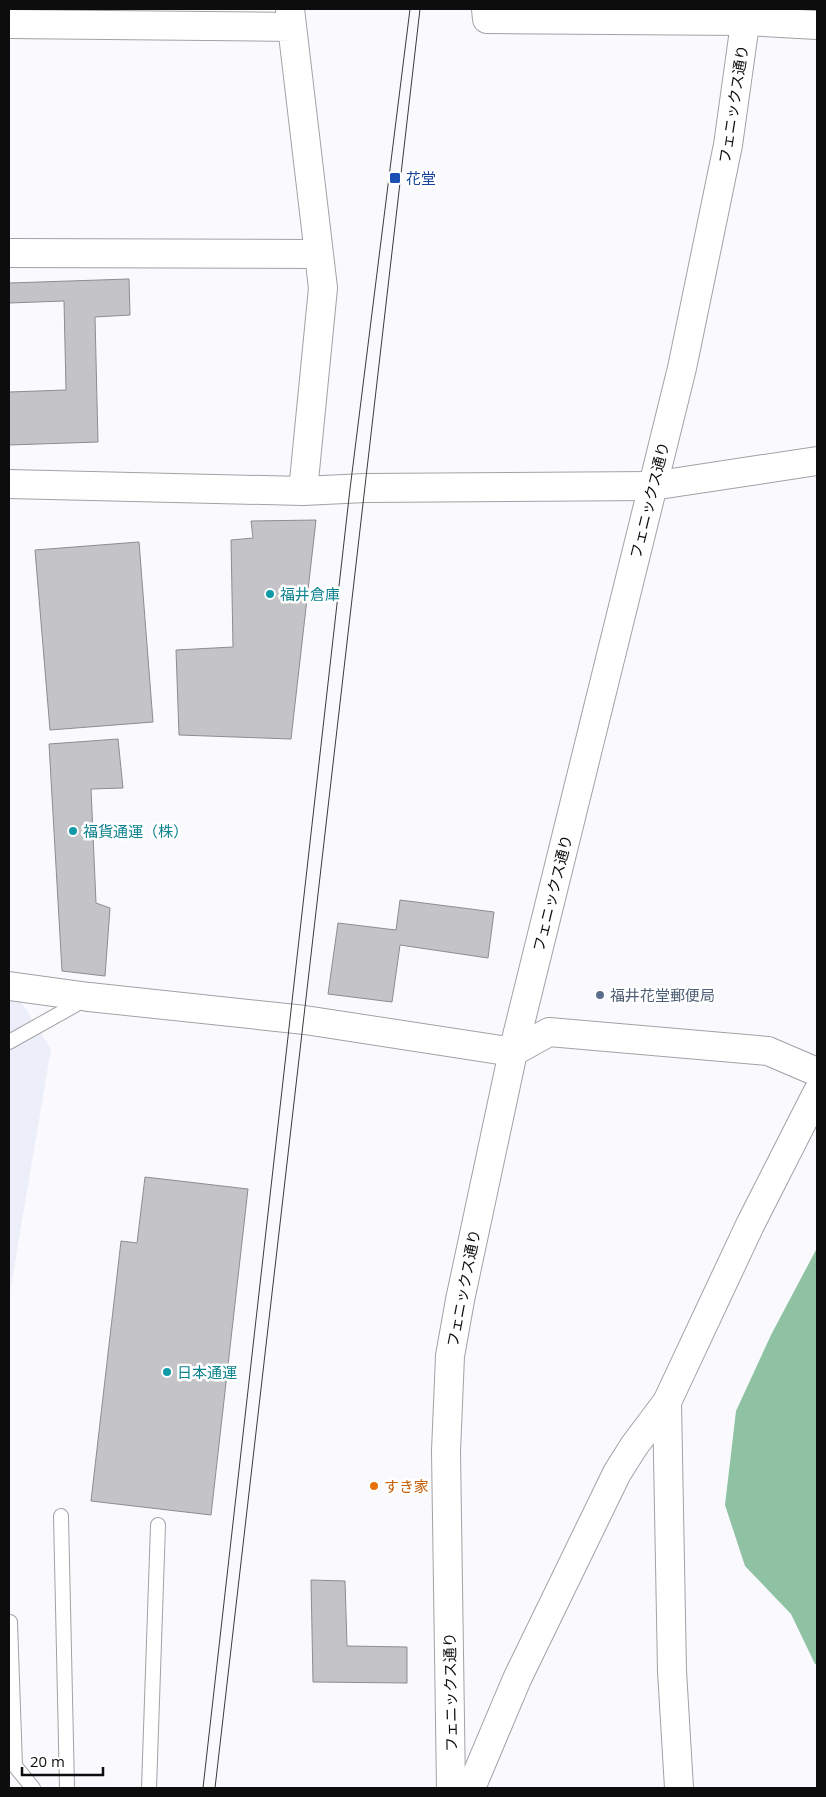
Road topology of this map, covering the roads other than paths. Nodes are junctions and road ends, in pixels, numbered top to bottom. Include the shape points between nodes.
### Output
1 (486, 9) edge
2 (746, 15) edge
3 (291, 18) edge
4 (9, 24) edge
5 (817, 25) edge
6 (9, 253) edge
7 (319, 254) junction
8 (817, 461) edge
9 (13, 484) edge
10 (652, 486) junction
11 (302, 491) junction
12 (9, 986) edge
13 (89, 997) junction
14 (9, 1042) edge
15 (513, 1052) junction
16 (817, 1072) edge
17 (817, 1093) edge
18 (667, 1402) junction
19 (61, 1516) dead end
20 (158, 1525) dead end
21 (10, 1622) dead end
22 (33, 1788) edge
23 (67, 1788) edge
24 (149, 1788) edge
25 (451, 1788) edge
26 (471, 1788) edge
27 (679, 1788) edge

1 - 2 street via 487,19
2 - 5 street
2 - 10 street, フェニックス通り via 728,145 705,263
3 - 4 street
3 - 7 street
6 - 7 street
7 - 11 street via 324,288
8 - 10 street
9 - 11 street
10 - 11 street
10 - 15 street, フェニックス通り
12 - 13 street
13 - 14 lane
13 - 15 street via 305,1020
15 - 16 street via 549,1032 768,1051
15 - 25 street, フェニックス通り via 450,1356 446,1451
17 - 18 street
18 - 26 street via 617,1473 516,1679
18 - 27 street via 672,1671
19 - 23 lane
20 - 24 lane
21 - 22 lane via 15,1766

